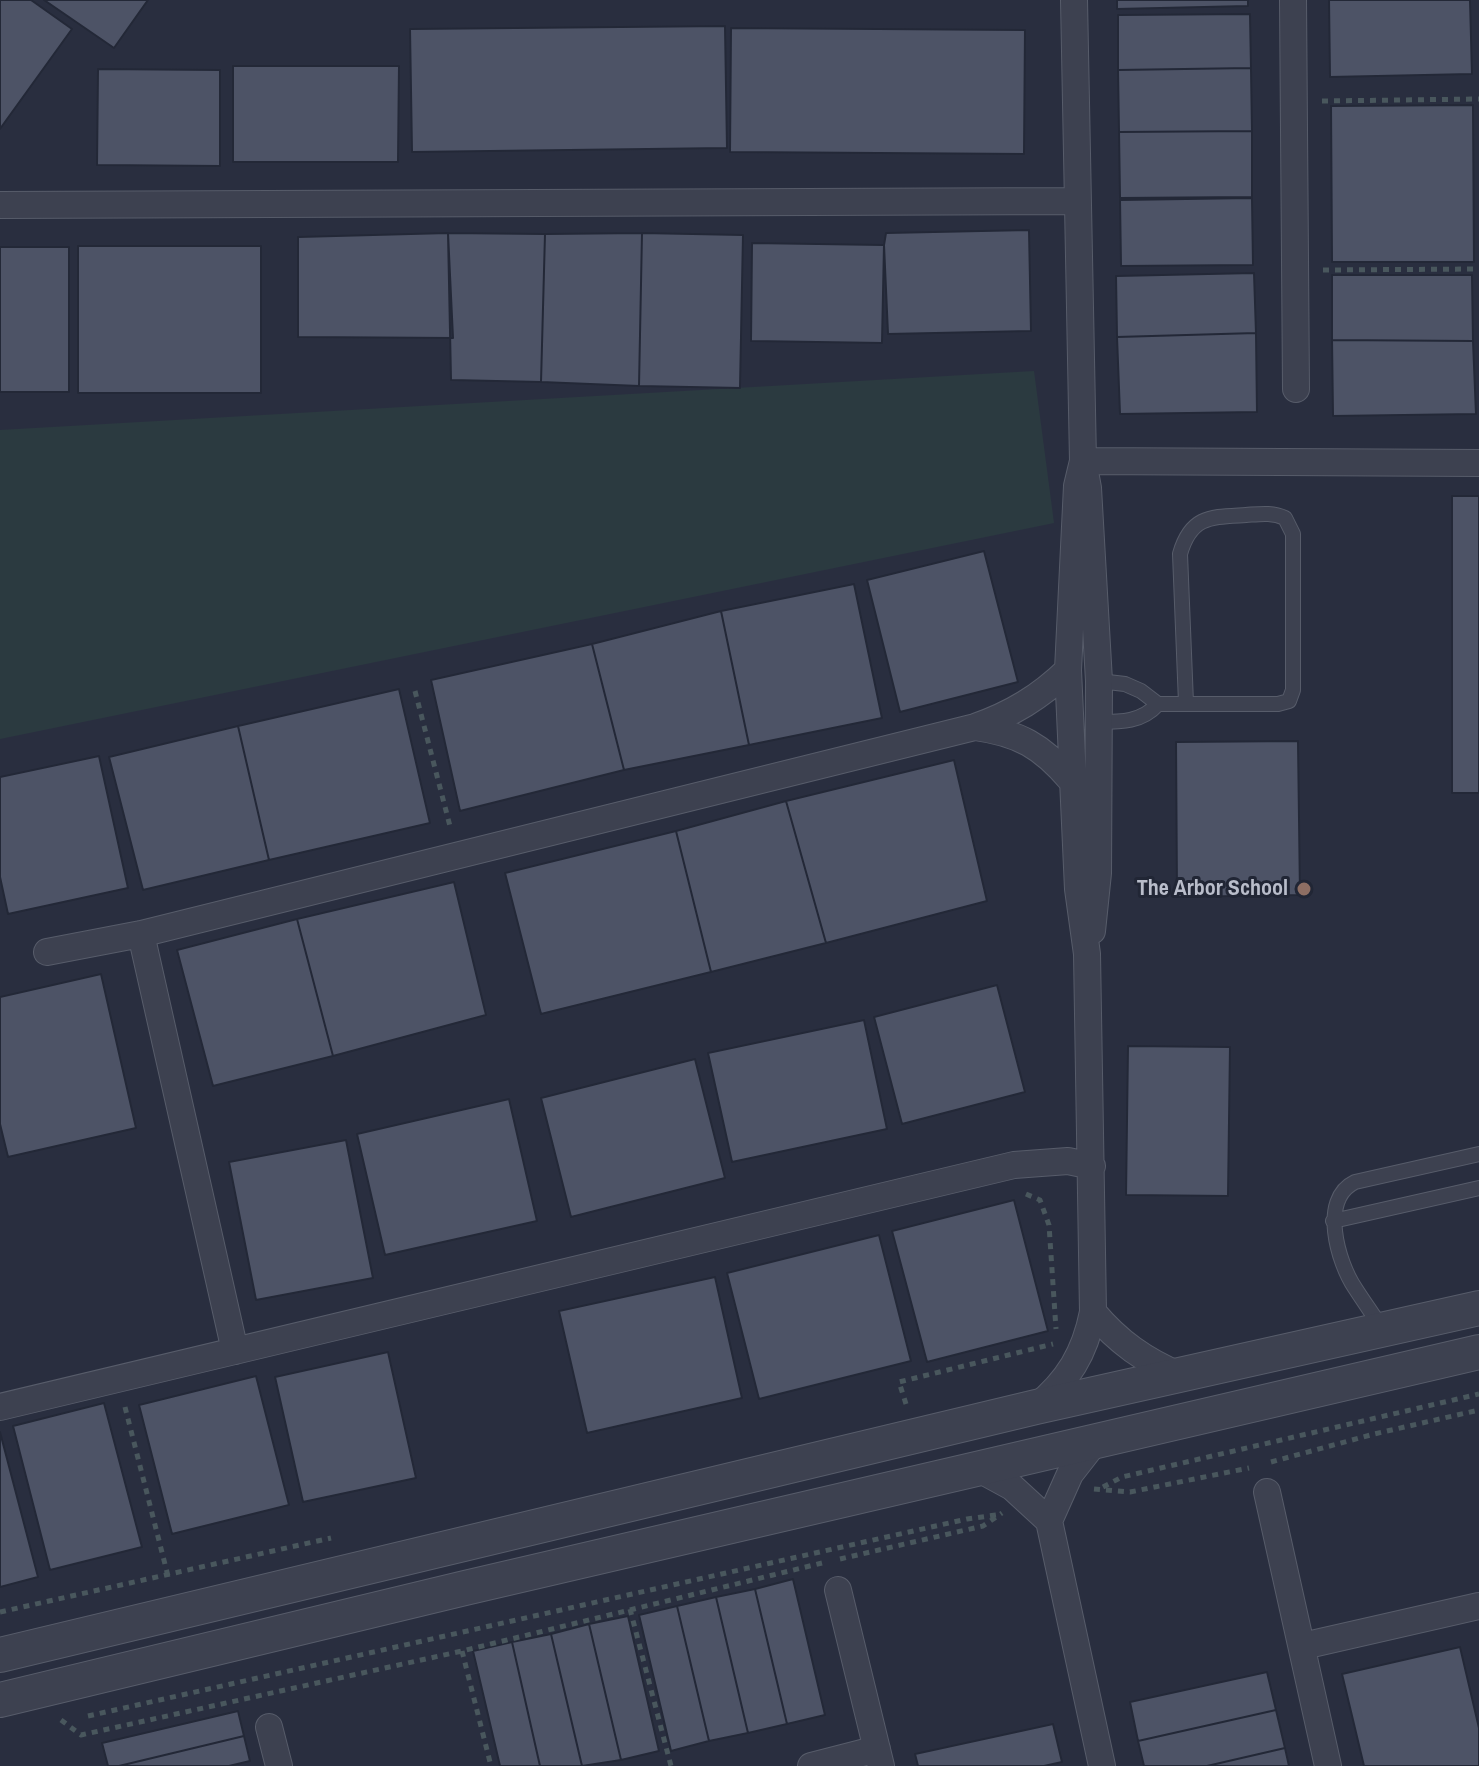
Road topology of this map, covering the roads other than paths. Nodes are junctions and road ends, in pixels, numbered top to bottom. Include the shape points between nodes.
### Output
1 (1074, 0) edge
2 (1293, 0) edge
3 (1076, 201) junction
4 (0, 205) edge
5 (1296, 389) dead end
6 (1083, 461) junction
7 (1479, 463) edge
8 (1068, 670) junction
9 (1099, 681) junction
10 (1186, 703) junction
11 (1158, 704) junction
12 (1099, 722) junction
13 (975, 727) junction
14 (1071, 780) junction
15 (141, 934) junction
16 (47, 952) dead end
17 (1087, 954) junction
18 (1479, 1154) edge
19 (1092, 1166) junction
20 (1479, 1188) edge
21 (1333, 1221) junction
22 (1479, 1308) edge
23 (1093, 1312) junction
24 (1383, 1330) junction
25 (235, 1351) junction
26 (1479, 1352) edge
27 (1181, 1376) junction
28 (0, 1407) edge
29 (1036, 1407) junction
30 (1095, 1442) junction
31 (979, 1469) junction
32 (1267, 1492) dead end
33 (1049, 1521) junction
34 (838, 1590) dead end
35 (1479, 1606) edge
36 (1303, 1646) junction
37 (0, 1655) edge
38 (13, 1697) edge
39 (269, 1727) dead end
40 (879, 1758) edge
41 (279, 1766) edge
42 (811, 1766) edge
43 (1102, 1766) edge
44 (1328, 1766) edge

1 - 3 street
2 - 5 street
3 - 4 street
3 - 6 street
6 - 7 street
6 - 8 street via 1077,486
6 - 9 street
8 - 13 street via 1026,706
8 - 14 street
9 - 11 lane via 1125,684
9 - 12 street
10 - 10 lane via 1180,554 1184,541 1201,521 1213,516 1285,518 1293,534 1293,696 1278,704
10 - 11 lane
11 - 12 lane via 1140,718
12 - 17 street via 1098,884
13 - 14 street via 1029,742 1053,758
13 - 15 street
14 - 17 street
15 - 16 street
15 - 25 street
17 - 19 street
18 - 21 lane via 1355,1182 1340,1195
19 - 23 street
19 - 25 street via 1068,1161 1014,1165
20 - 21 lane
21 - 24 lane via 1350,1278
22 - 24 street
23 - 27 street via 1129,1348
23 - 29 street via 1068,1377
24 - 27 street
25 - 28 street
26 - 30 street
27 - 29 street
29 - 37 street
30 - 31 street
30 - 33 street via 1070,1474
31 - 33 street via 1026,1498
31 - 38 street
32 - 36 street
33 - 43 street
34 - 40 street
35 - 36 street
36 - 44 street
39 - 41 street
40 - 42 street

